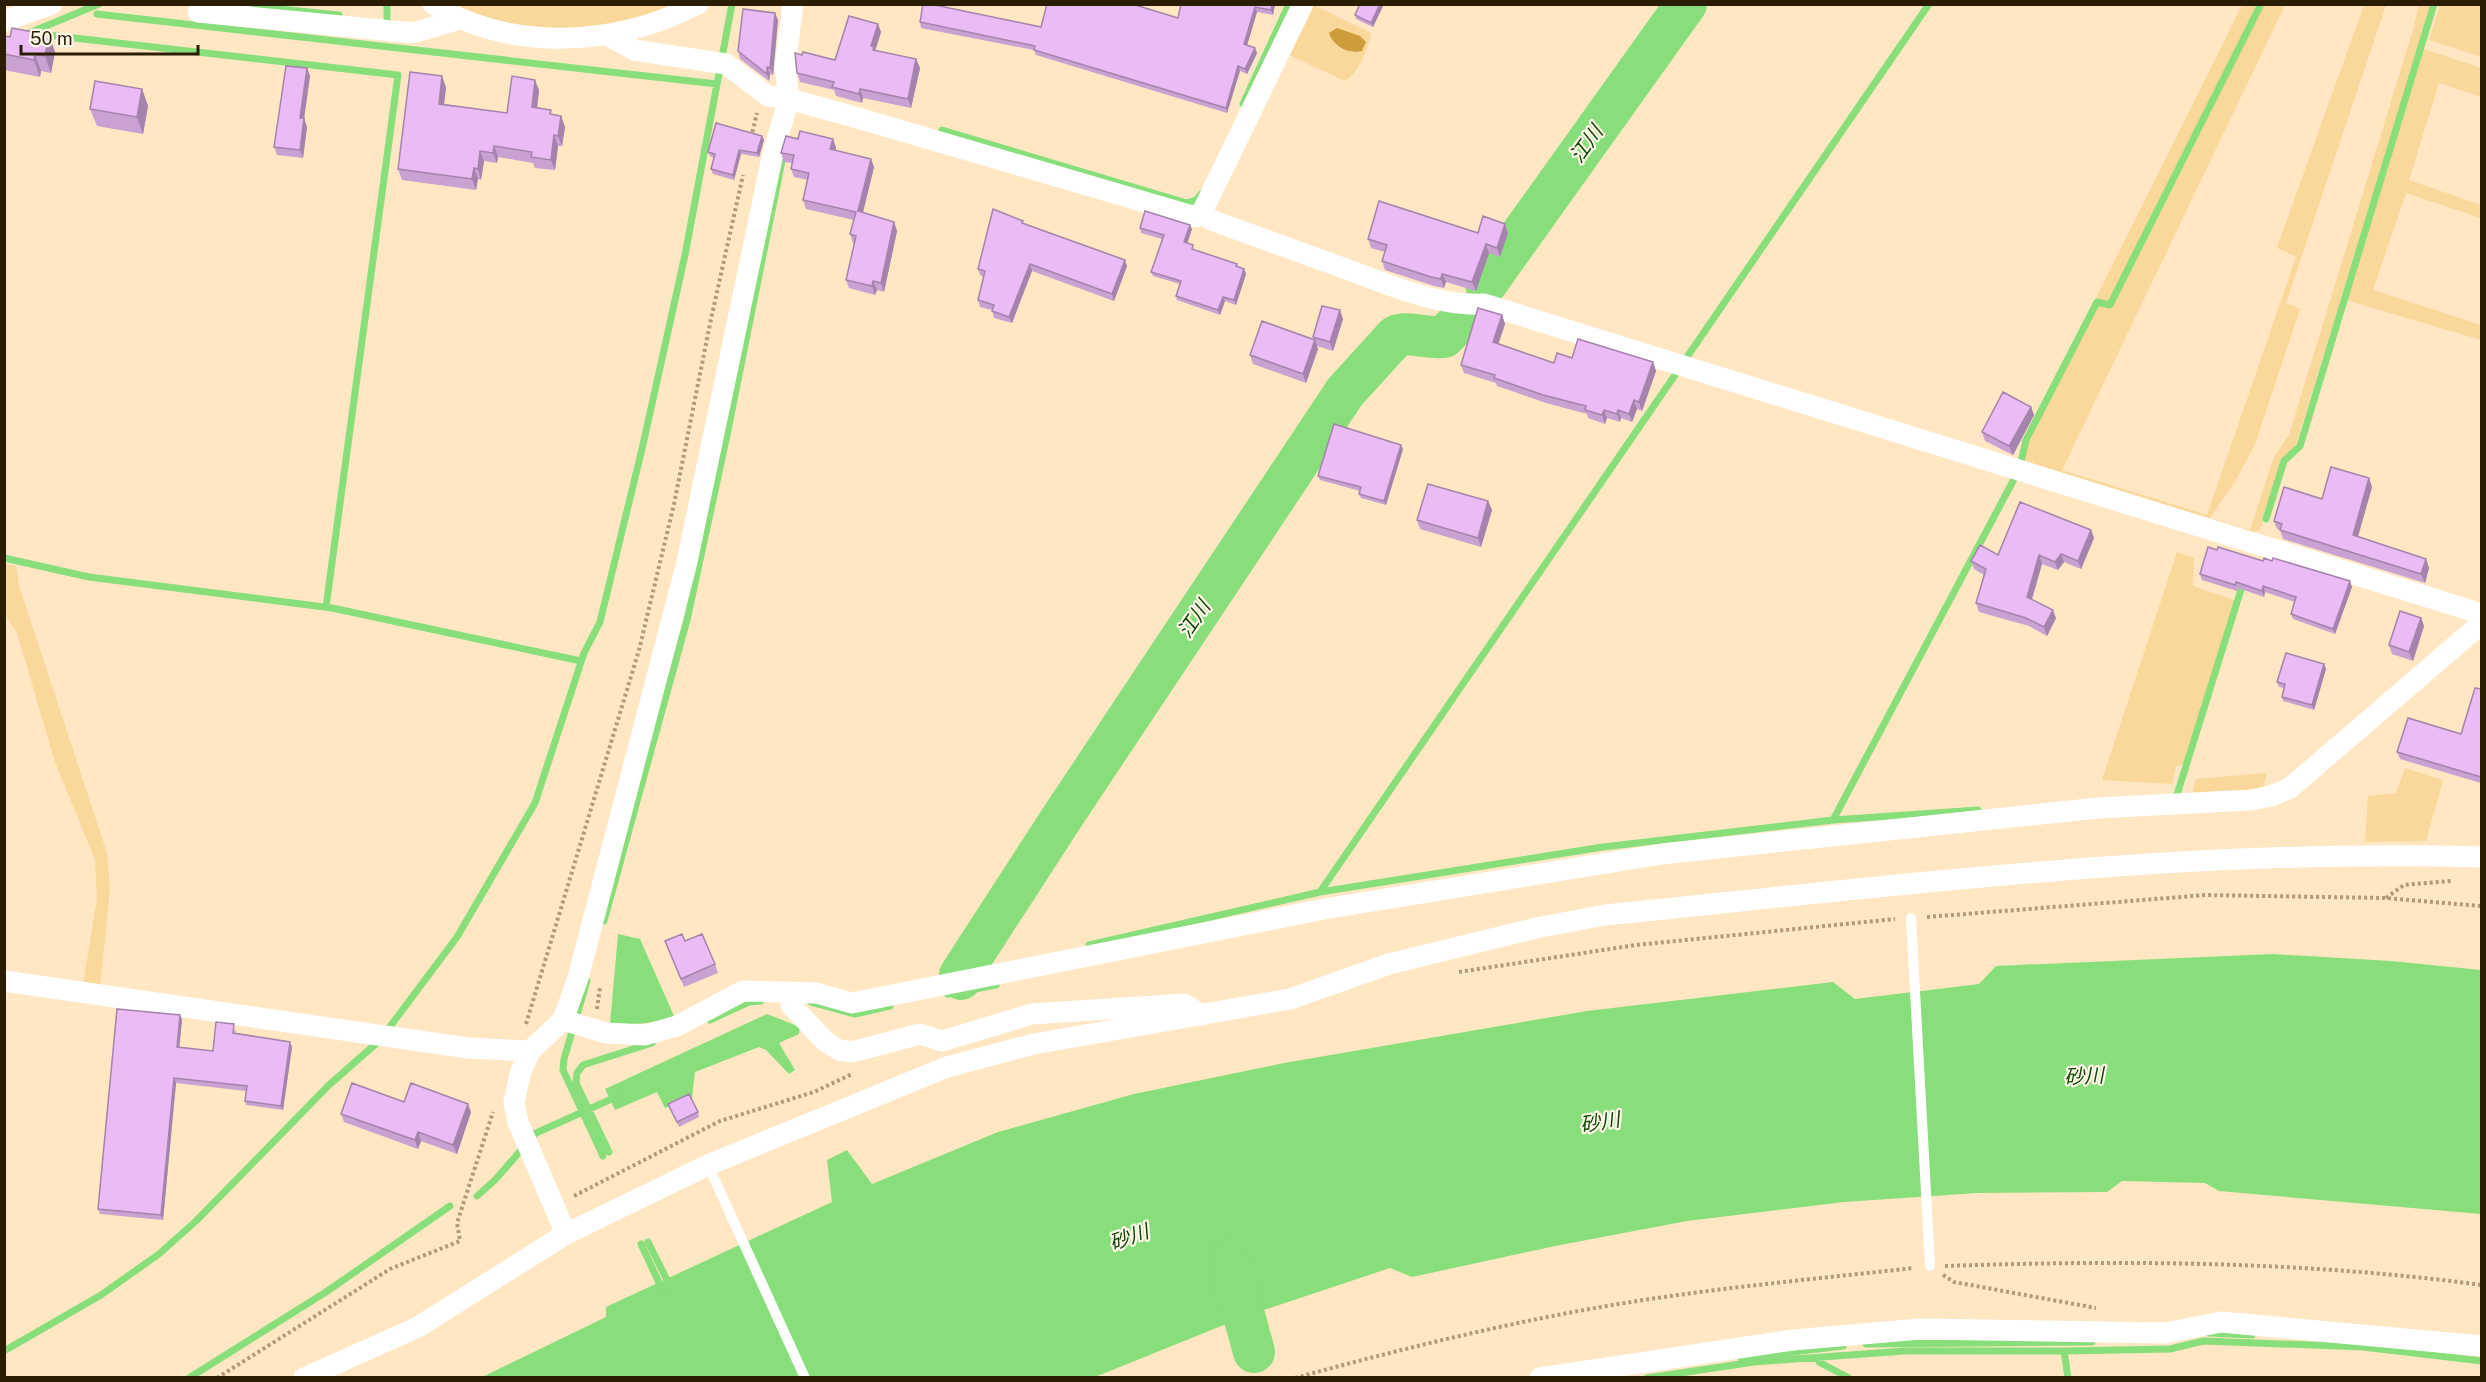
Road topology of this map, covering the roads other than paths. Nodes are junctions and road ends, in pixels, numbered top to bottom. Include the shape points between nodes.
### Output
1 (52, 4) edge
2 (433, 4) edge
3 (698, 4) edge
4 (793, 4) edge
5 (1303, 4) edge
6 (198, 12) dead end
7 (460, 19) junction
8 (4, 21) edge
9 (607, 35) junction
10 (789, 99) junction
11 (1202, 212) junction
12 (2481, 614) edge
13 (2481, 627) edge
14 (2481, 857) edge
15 (1911, 918) dead end
16 (4, 981) edge
17 (791, 993) junction
18 (1202, 1015) junction
19 (571, 1023) junction
20 (524, 1051) junction
21 (708, 1165) junction
22 (566, 1234) junction
23 (1930, 1266) road end
24 (2481, 1346) edge
25 (304, 1377) edge
26 (805, 1377) edge
27 (1540, 1377) edge

1 - 8 street
2 - 7 street
3 - 9 street via 637,30
4 - 10 street via 785,67
5 - 11 street
6 - 7 street via 413,33
7 - 9 street via 510,34 550,38
9 - 10 street via 634,50 721,63 739,72 762,93
10 - 11 street via 1186,216 1196,217
10 - 19 street via 773,153 686,566 578,978
11 - 12 street via 1210,220 1397,287 1440,300 1484,304
13 - 17 street via 2290,788 2271,796 2098,808 1662,854 1324,909 852,1003 816,993
14 - 18 street via 2315,856 2062,868 1605,915 1389,964 1290,999
15 - 23 lane
16 - 20 street via 468,1048
17 - 18 street via 791,1005 825,1041 839,1050 852,1052 920,1034 942,1041 1032,1014 1184,1004
17 - 19 street via 743,991 677,1026 645,1035 606,1033
18 - 21 street via 1035,1044 948,1067
19 - 20 street
20 - 22 street via 516,1113
21 - 22 street
21 - 26 lane
22 - 25 street via 418,1327
24 - 27 street via 2221,1322 2165,1333 1920,1329 1793,1340

